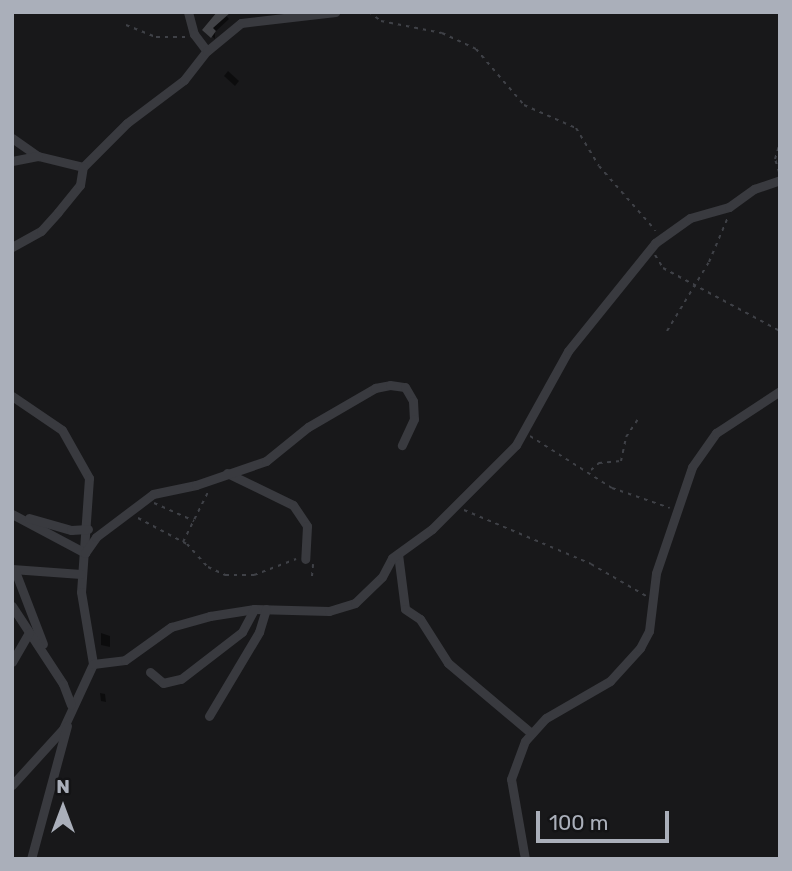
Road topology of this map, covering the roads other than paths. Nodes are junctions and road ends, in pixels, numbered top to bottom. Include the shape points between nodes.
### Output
1 (188, 12) edge
2 (335, 12) edge
3 (207, 51) junction
4 (12, 138) edge
5 (37, 156) junction
6 (12, 161) edge
7 (83, 167) junction
8 (780, 180) edge
9 (12, 247) edge
10 (780, 391) edge
11 (12, 396) edge
12 (402, 445) dead end
13 (227, 473) junction
14 (13, 514) edge
15 (88, 528) junction
16 (85, 552) junction
17 (398, 554) junction
18 (305, 559) road end
19 (14, 570) edge
20 (81, 574) junction
21 (12, 606) edge
22 (254, 609) junction
23 (266, 609) junction
24 (29, 633) junction
25 (46, 657) junction
26 (12, 662) edge
27 (93, 664) junction
28 (150, 673) dead end
29 (71, 705) junction
30 (209, 716) dead end
31 (67, 722) junction
32 (531, 733) junction
33 (12, 785) edge
34 (30, 859) edge
35 (525, 859) edge

1 - 3 street via 194,34
2 - 3 street via 245,21
3 - 7 street via 184,80 127,123
4 - 5 street
5 - 6 street
5 - 7 street
7 - 9 street via 80,185 58,212 41,230
8 - 17 street via 754,189 735,204 690,218 661,237 568,351 523,432 455,506
10 - 32 street via 716,433 692,467 675,509 652,600 649,631 610,681 559,709
11 - 15 street via 70,440 90,483
12 - 13 street via 414,419 413,401 405,387 390,385 375,388 308,427 266,461
13 - 16 street via 159,491 96,537
13 - 18 street via 293,505 307,526
14 - 15 street via 71,530
14 - 16 street
15 - 16 street
16 - 20 street
17 - 23 street via 377,583 342,609
17 - 32 street via 405,609 420,619 448,663
19 - 20 street
19 - 25 street
20 - 27 street via 81,605
21 - 24 street
22 - 23 street
22 - 27 street via 179,623 125,660
22 - 28 street via 242,632 181,679 163,683
23 - 30 street via 259,632
24 - 25 street
24 - 26 street
25 - 29 street
27 - 29 street
29 - 31 street
31 - 33 street
31 - 34 street
32 - 35 street via 511,771

